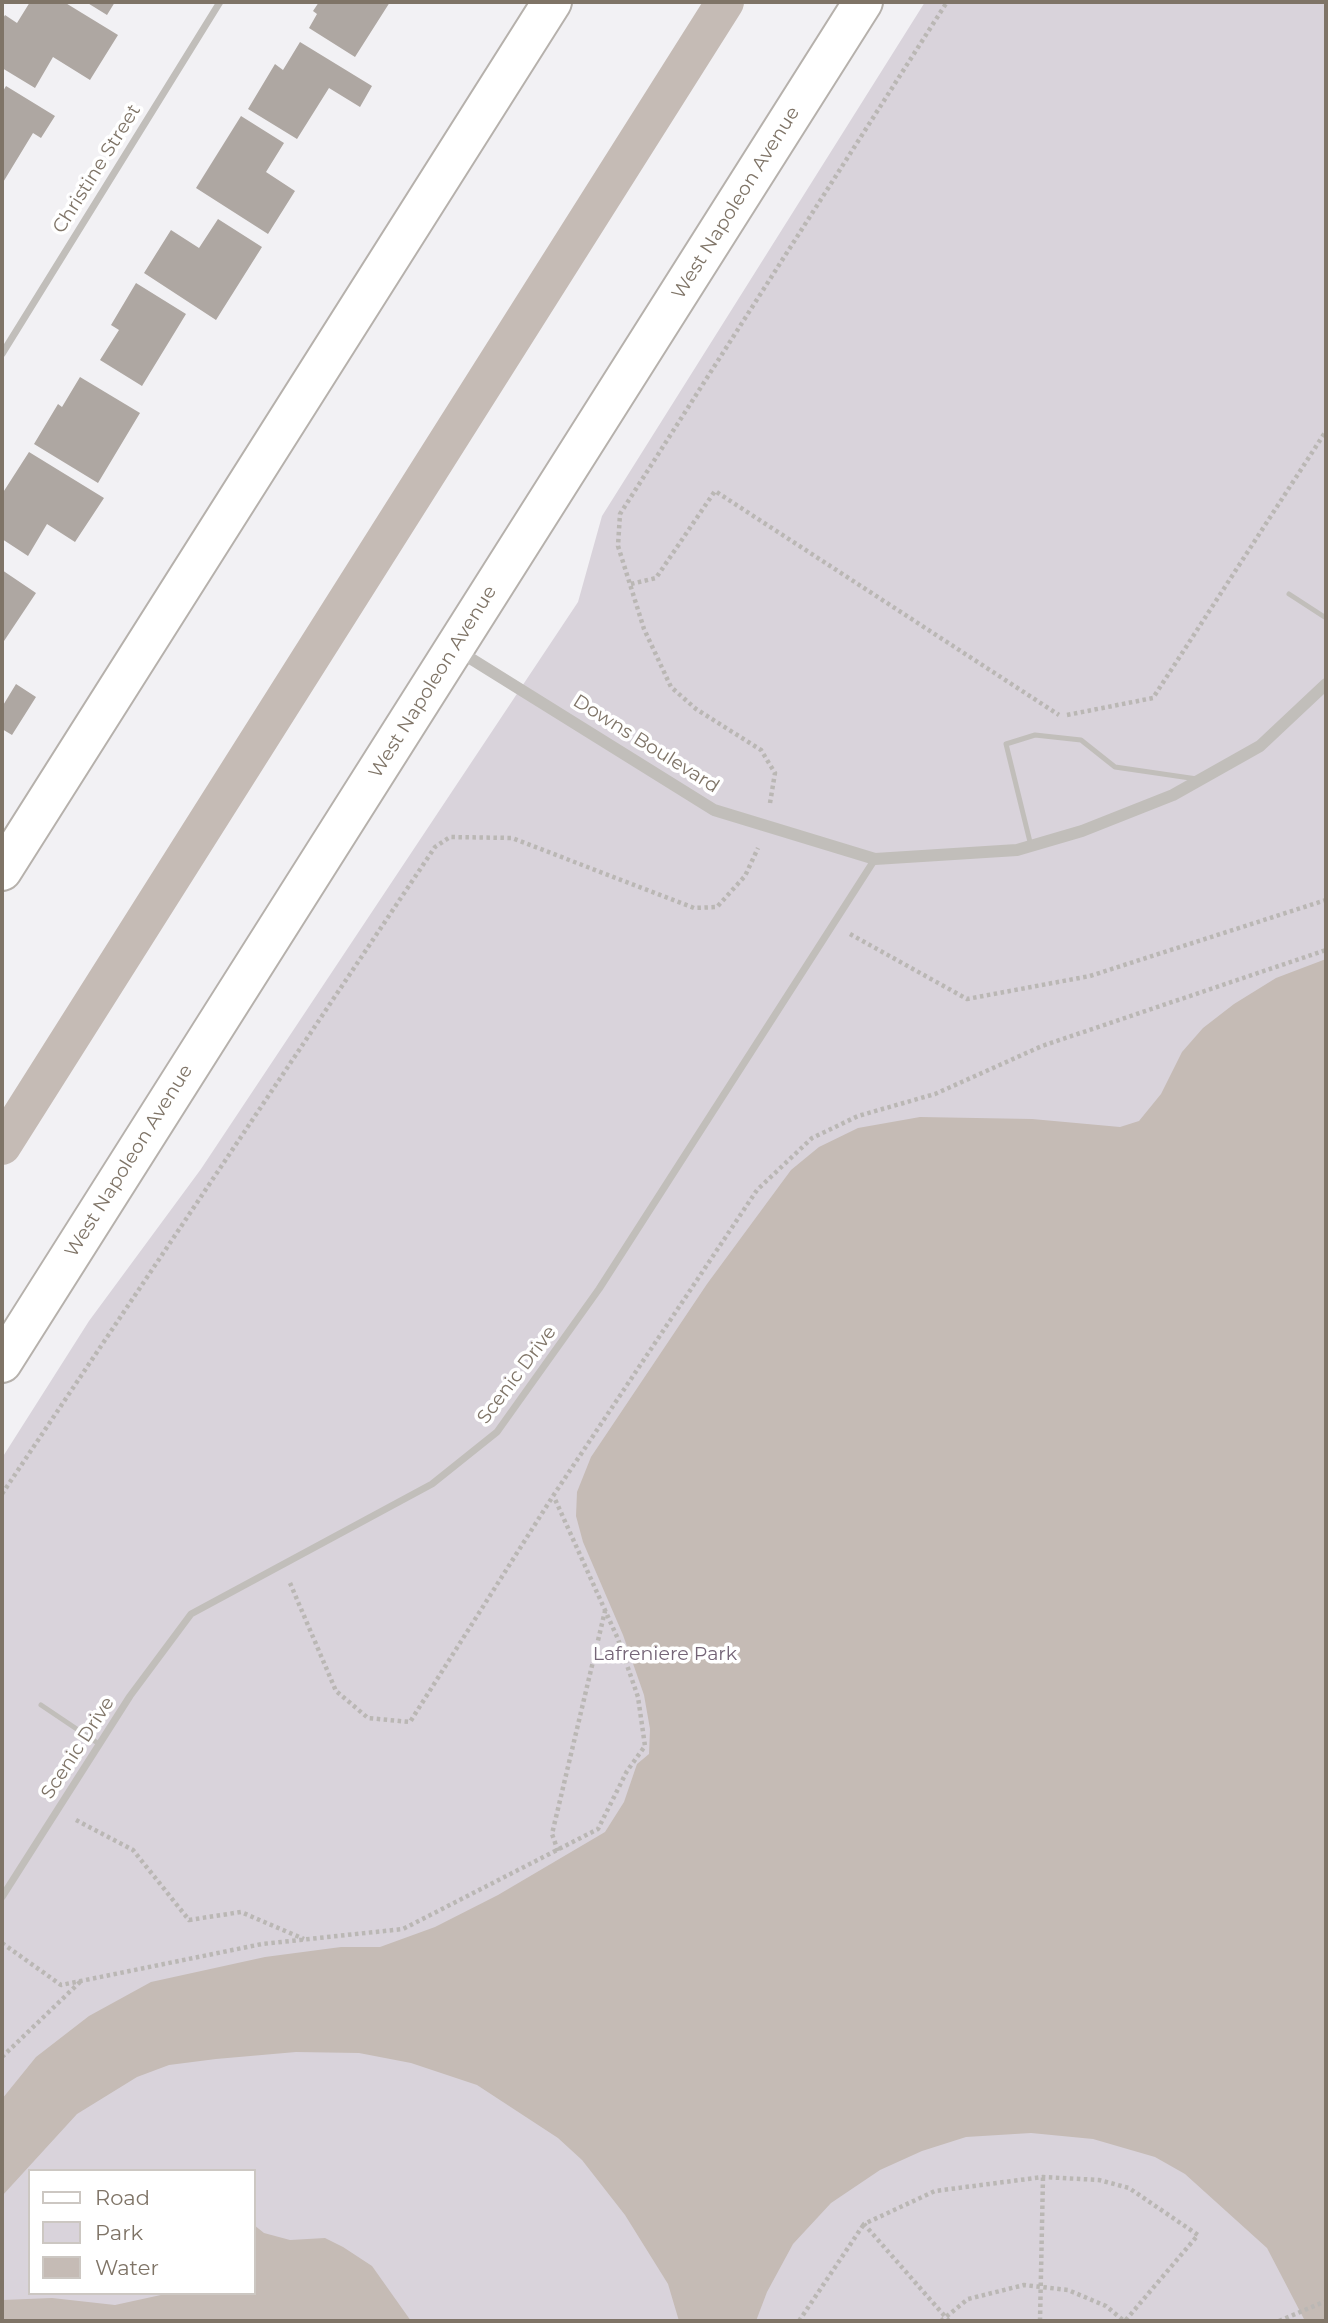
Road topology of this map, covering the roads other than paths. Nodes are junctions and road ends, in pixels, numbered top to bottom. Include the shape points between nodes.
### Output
1 (219, 2) edge
2 (552, 2) edge
3 (853, 12) edge
4 (2, 354) edge
5 (1289, 594) dead end
6 (1326, 618) edge
7 (454, 648) junction
8 (1326, 684) edge
9 (1200, 779) junction
10 (1031, 846) junction
11 (875, 859) junction
12 (4, 863) edge
13 (2, 1363) edge
14 (41, 1705) dead end
15 (99, 1744) junction
16 (2, 1897) edge

1 - 4 street, Christine Street
2 - 12 main road
3 - 7 main road, West Napoleon Avenue
5 - 6 lane
7 - 11 street, Downs Boulevard via 714,810
7 - 13 main road, West Napoleon Avenue
8 - 9 street, Downs Boulevard via 1260,746
9 - 10 street, Downs Boulevard via 1147,805
9 - 10 lane via 1115,766 1081,740 1035,735 1006,744
10 - 11 street, Downs Boulevard
11 - 15 street, Scenic Drive via 599,1289 497,1432 432,1483 191,1614
14 - 15 lane
15 - 16 street, Scenic Drive

